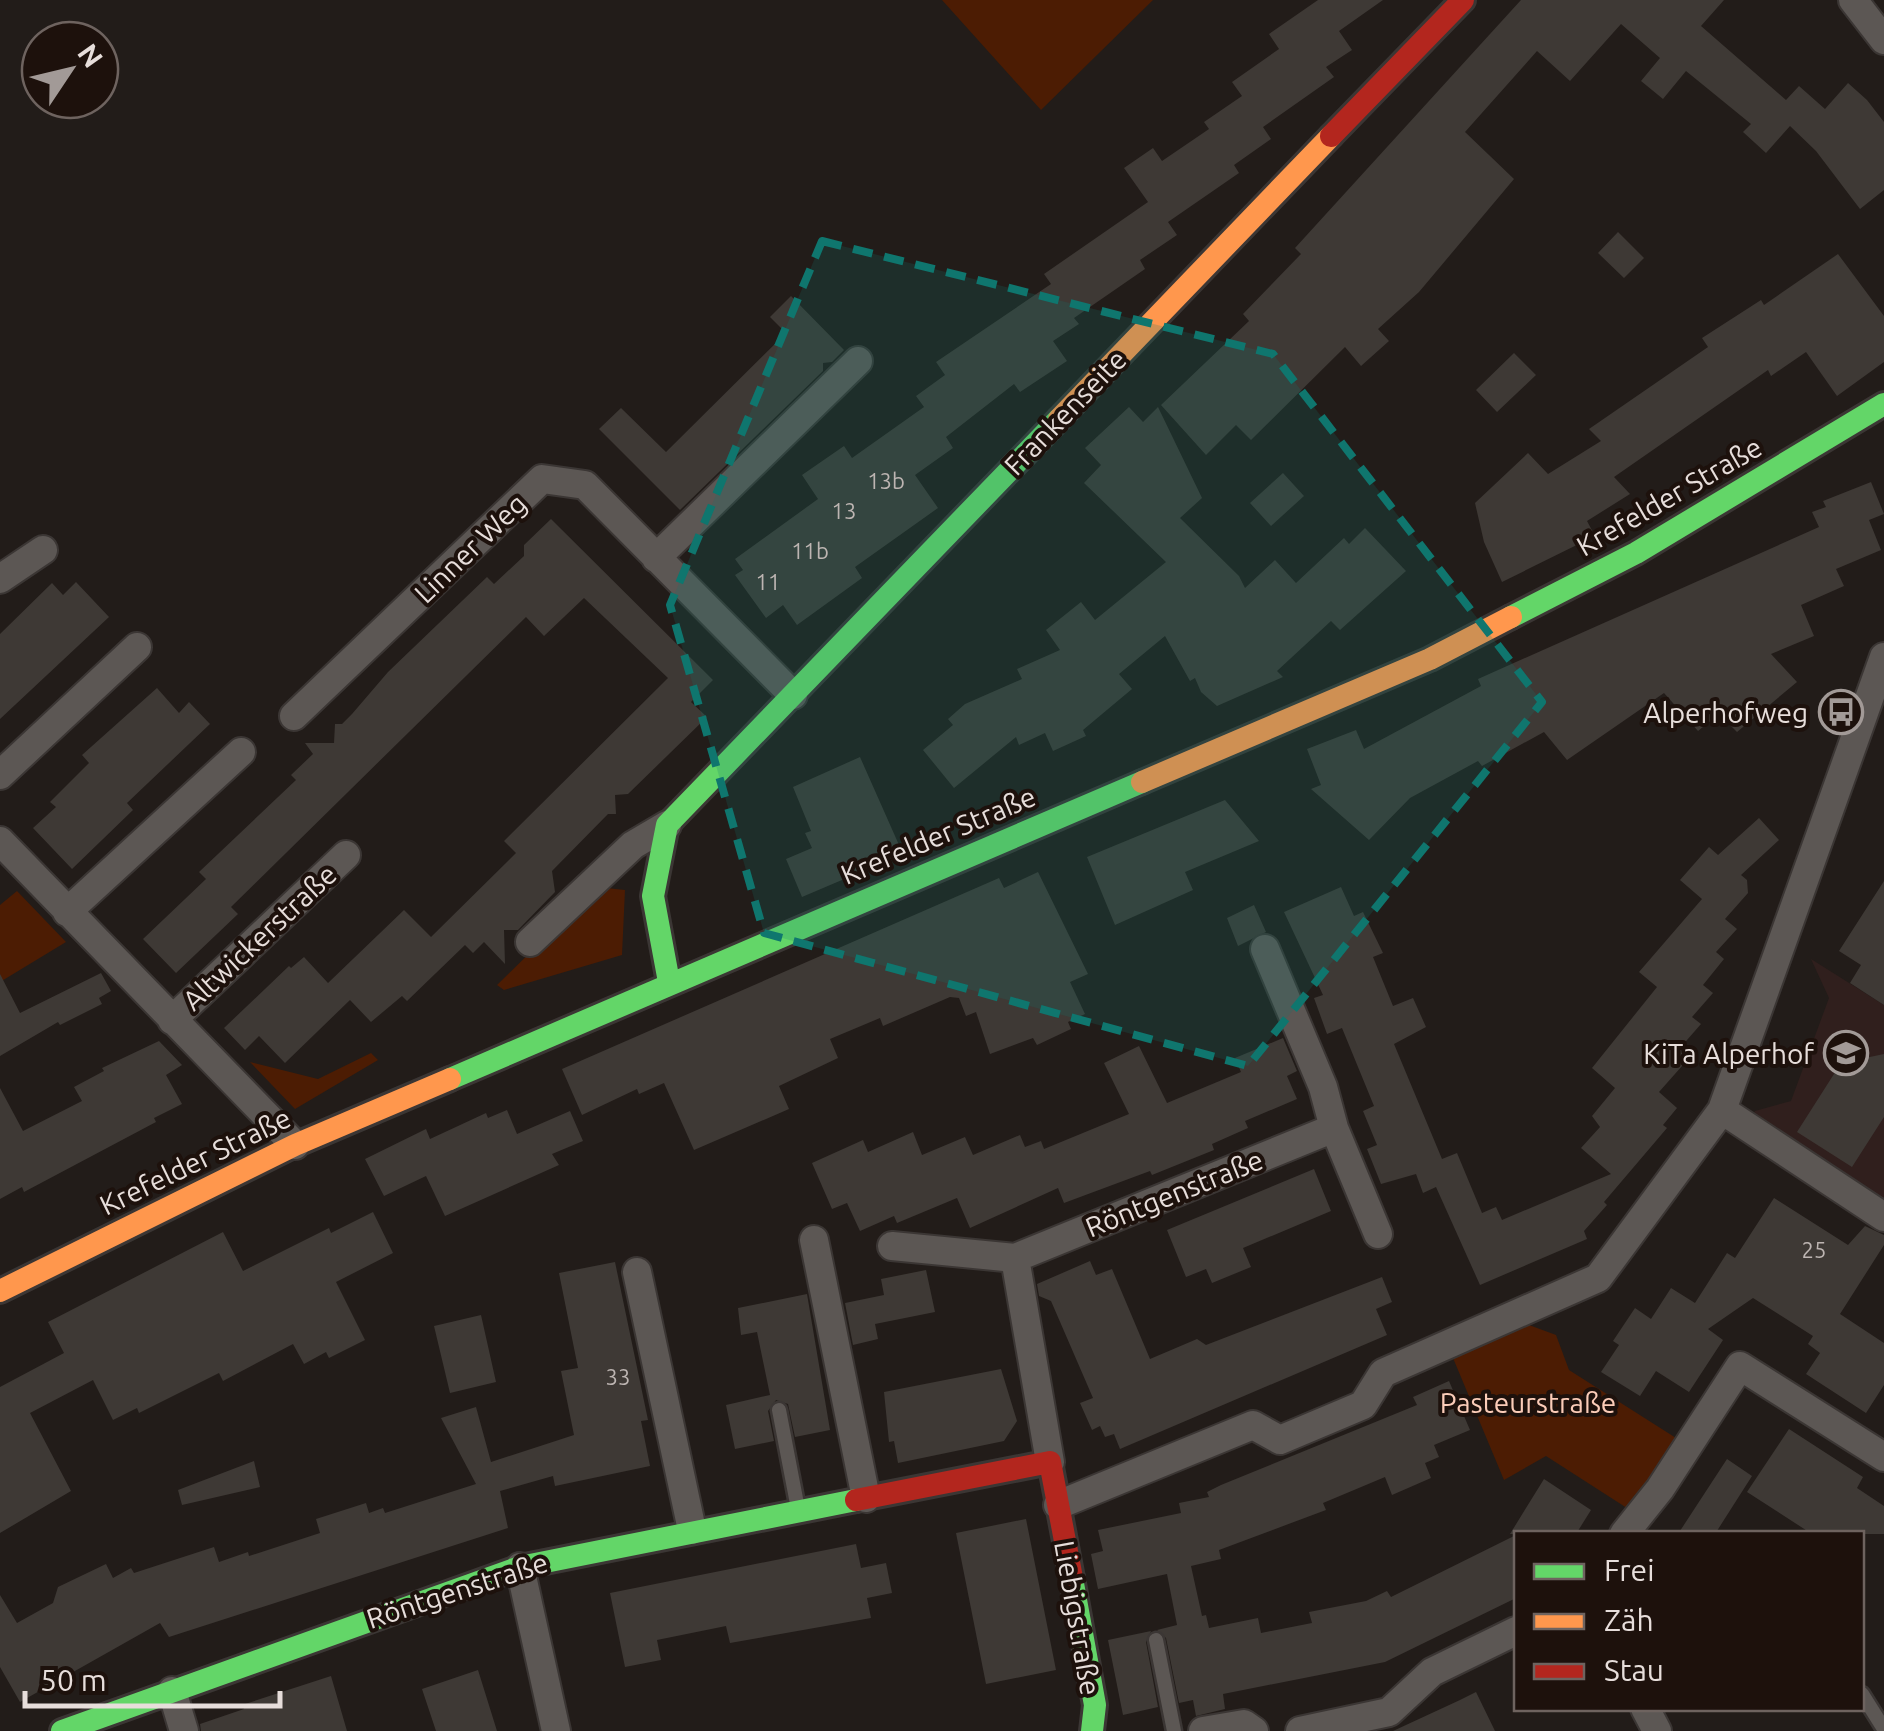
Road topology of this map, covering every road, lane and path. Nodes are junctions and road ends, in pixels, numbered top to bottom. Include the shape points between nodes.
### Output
1 (1463, 0) edge
2 (1853, 0) edge
3 (1884, 40) edge
4 (858, 361) dead end
5 (1881, 416) edge
6 (43, 550) dead end
7 (656, 558) junction
8 (0, 579) edge
9 (137, 647) dead end
10 (1884, 656) edge
11 (793, 695) junction
12 (294, 716) dead end
13 (241, 752) dead end
14 (0, 775) edge
15 (668, 825) junction
16 (0, 841) edge
17 (346, 854) dead end
18 (67, 912) junction
19 (530, 942) dead end
20 (1265, 949) dead end
21 (668, 982) junction
22 (172, 1020) junction
23 (1722, 1110) junction
24 (1334, 1128) junction
25 (294, 1146) junction
26 (1884, 1217) edge
27 (1378, 1234) dead end
28 (814, 1240) dead end
29 (892, 1246) dead end
30 (1015, 1258) junction
31 (636, 1272) dead end
32 (0, 1291) edge
33 (779, 1410) dead end
34 (1884, 1458) edge
35 (1050, 1462) junction
36 (866, 1498) junction
37 (1058, 1505) junction
38 (798, 1510) junction
39 (692, 1530) junction
40 (1626, 1531) edge
41 (520, 1567) junction
42 (1514, 1632) edge
43 (1156, 1640) dead end
44 (172, 1691) junction
45 (1864, 1697) edge
46 (1884, 1730) edge
47 (62, 1731) edge
48 (184, 1731) edge
49 (556, 1731) edge
50 (1092, 1731) edge
51 (1174, 1731) edge
52 (1203, 1731) edge
53 (1254, 1731) edge
54 (1300, 1731) edge

1 - 11 street, Frankenseite
2 - 3 street
4 - 7 street
5 - 21 street, Krefelder Straße via 1430,658
6 - 8 street
7 - 11 street, Linner Weg
7 - 12 street, Linner Weg via 585,485 542,480
9 - 14 street
10 - 23 street
11 - 15 street, Frankenseite
13 - 18 street
15 - 19 street, Frankenseite via 633,846
15 - 21 street via 653,896
16 - 18 street, Altwickerstraße
17 - 22 street, Altwickerstraße
18 - 22 street, Altwickerstraße
20 - 24 street
21 - 25 street, Krefelder Straße
22 - 25 street, Altwickerstraße
23 - 26 street
23 - 37 street via 1598,1278 1383,1373 1363,1405 1280,1440 1253,1425
24 - 27 street
24 - 30 street, Röntgenstraße
25 - 32 street, Krefelder Straße
28 - 36 street
29 - 30 street, Röntgenstraße
30 - 35 street
31 - 39 street
33 - 38 lane
34 - 40 street via 1740,1366
35 - 36 street, Röntgenstraße
35 - 37 street
36 - 38 street, Röntgenstraße
37 - 50 street, Liebigstraße via 1095,1705
38 - 39 street, Röntgenstraße
39 - 41 street, Röntgenstraße
41 - 44 street, Röntgenstraße
41 - 49 street
42 - 54 street via 1432,1672 1388,1712
43 - 51 lane
44 - 47 street, Röntgenstraße
44 - 48 street
45 - 46 lane
52 - 53 street via 1244,1724

